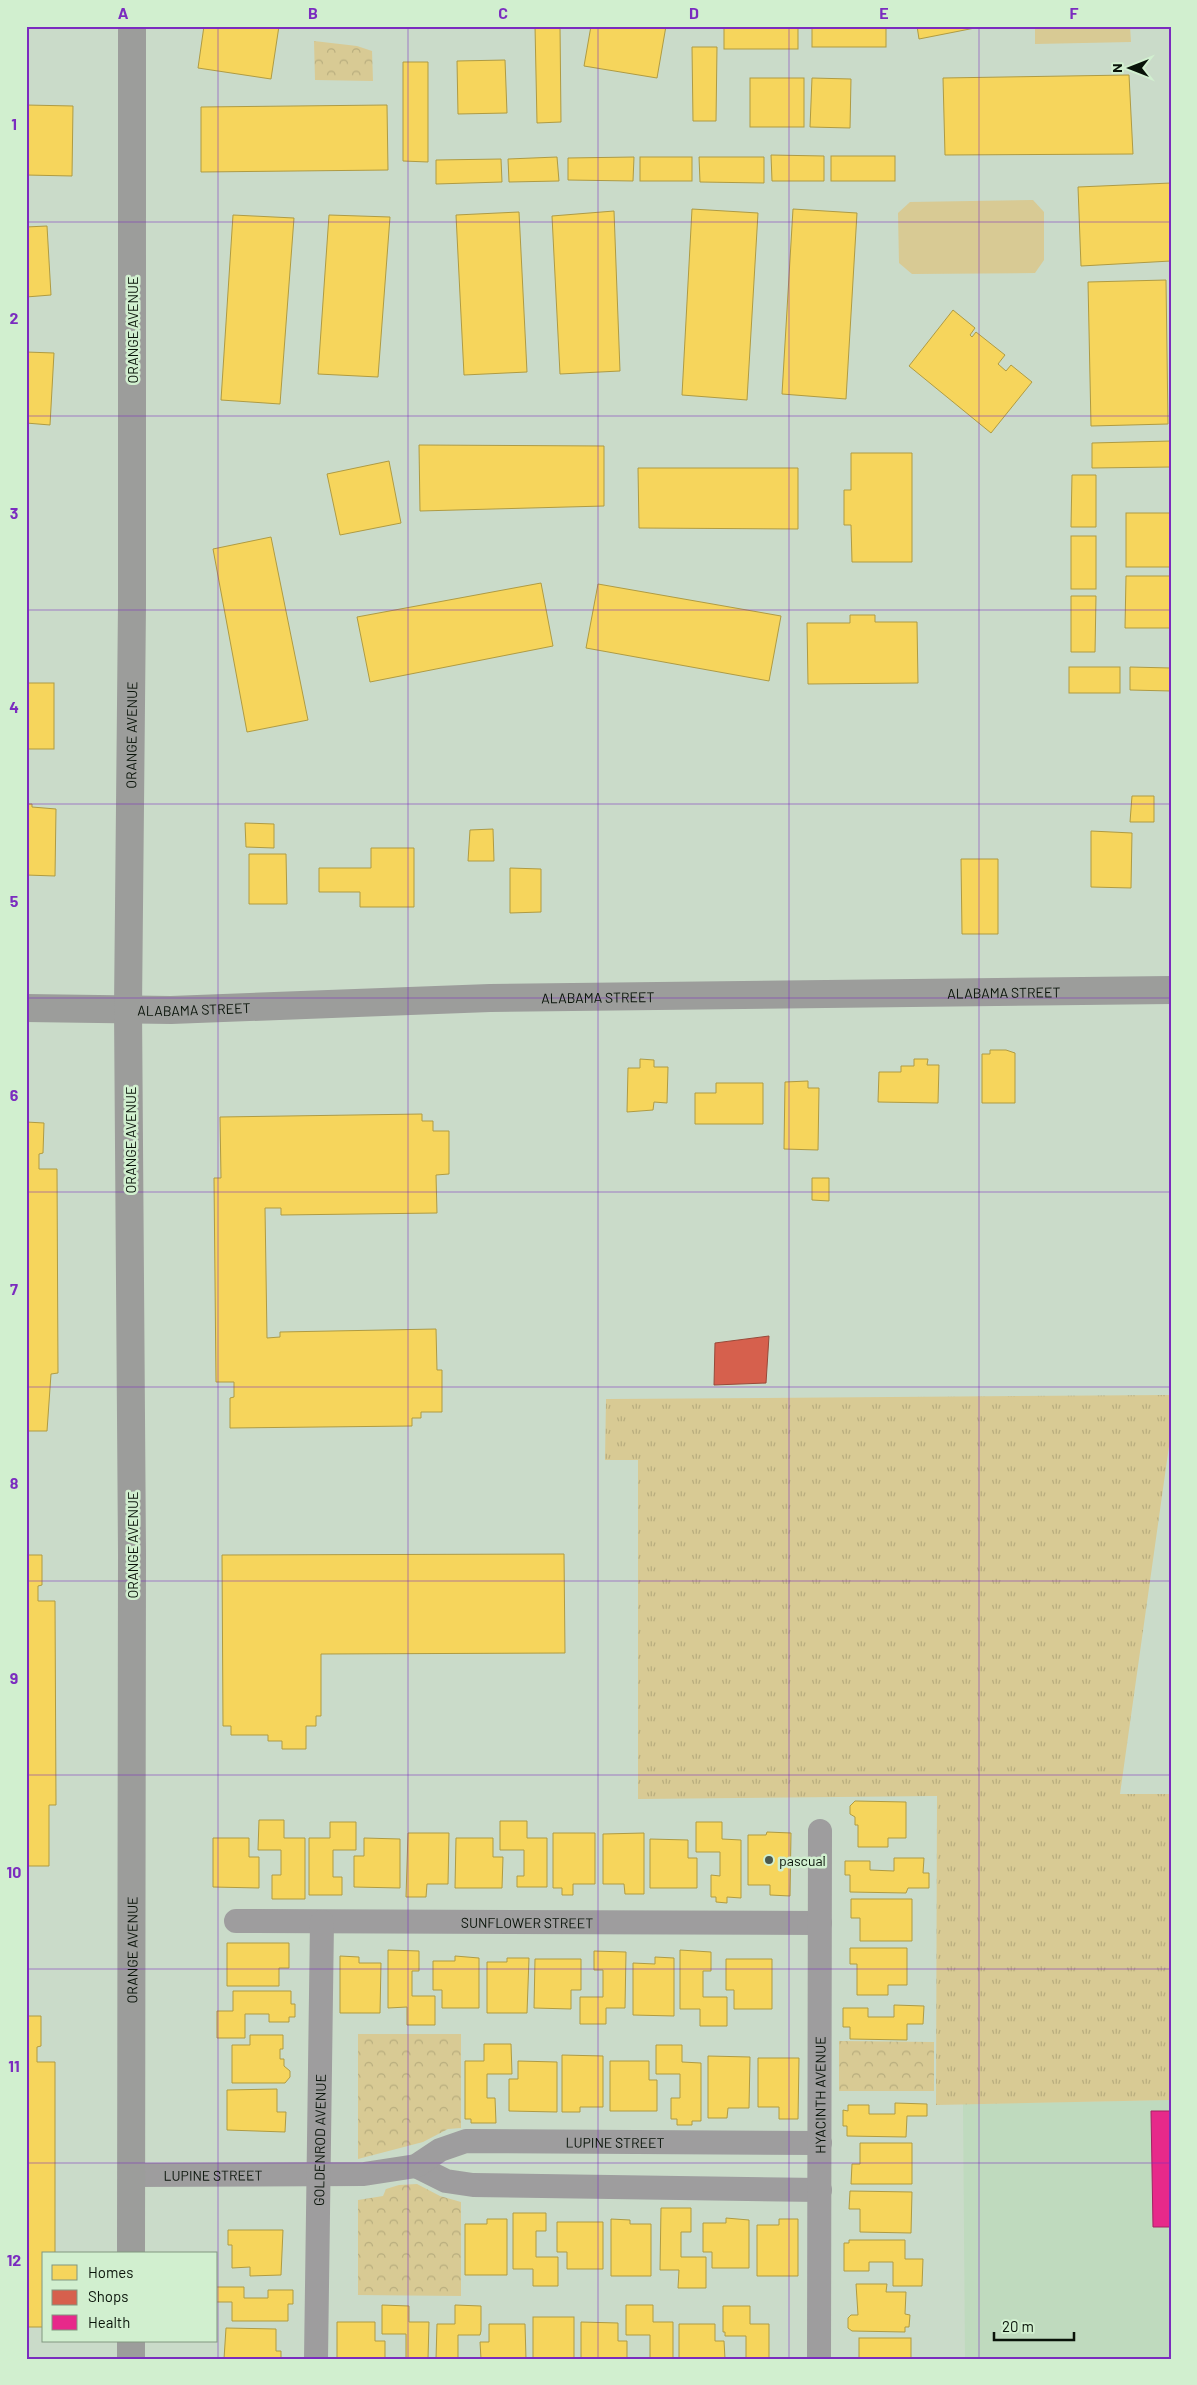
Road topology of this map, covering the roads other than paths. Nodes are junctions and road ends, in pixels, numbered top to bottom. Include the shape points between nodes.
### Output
1 (132, 26) edge
2 (1171, 990) edge
3 (26, 1008) edge
4 (128, 1008) junction
5 (820, 1830) dead end
6 (236, 1921) dead end
7 (322, 1922) junction
8 (820, 1923) junction
9 (820, 2143) junction
10 (416, 2166) junction
11 (318, 2174) junction
12 (131, 2175) junction
13 (820, 2190) junction
14 (131, 2252) edge
15 (131, 2342) edge
16 (131, 2359) edge
17 (316, 2359) edge
18 (819, 2359) edge

1 - 4 street, ORANGE AVENUE
2 - 4 street, ALABAMA STREET via 490,998 171,1010
3 - 4 street, ALABAMA STREET
4 - 12 street, ORANGE AVENUE via 132,1545
5 - 8 street, HYACINTH AVENUE
6 - 7 street, SUNFLOWER STREET
7 - 8 street, SUNFLOWER STREET
7 - 11 street, GOLDENROD AVENUE
8 - 9 street, HYACINTH AVENUE
9 - 10 street, LUPINE STREET via 466,2141 440,2150
9 - 13 street, HYACINTH AVENUE
10 - 11 street, LUPINE STREET via 364,2174
10 - 13 street via 446,2181 473,2185
11 - 12 street, LUPINE STREET
11 - 17 street, GOLDENROD AVENUE
12 - 14 street, ORANGE AVENUE
13 - 18 street, HYACINTH AVENUE
15 - 16 street

